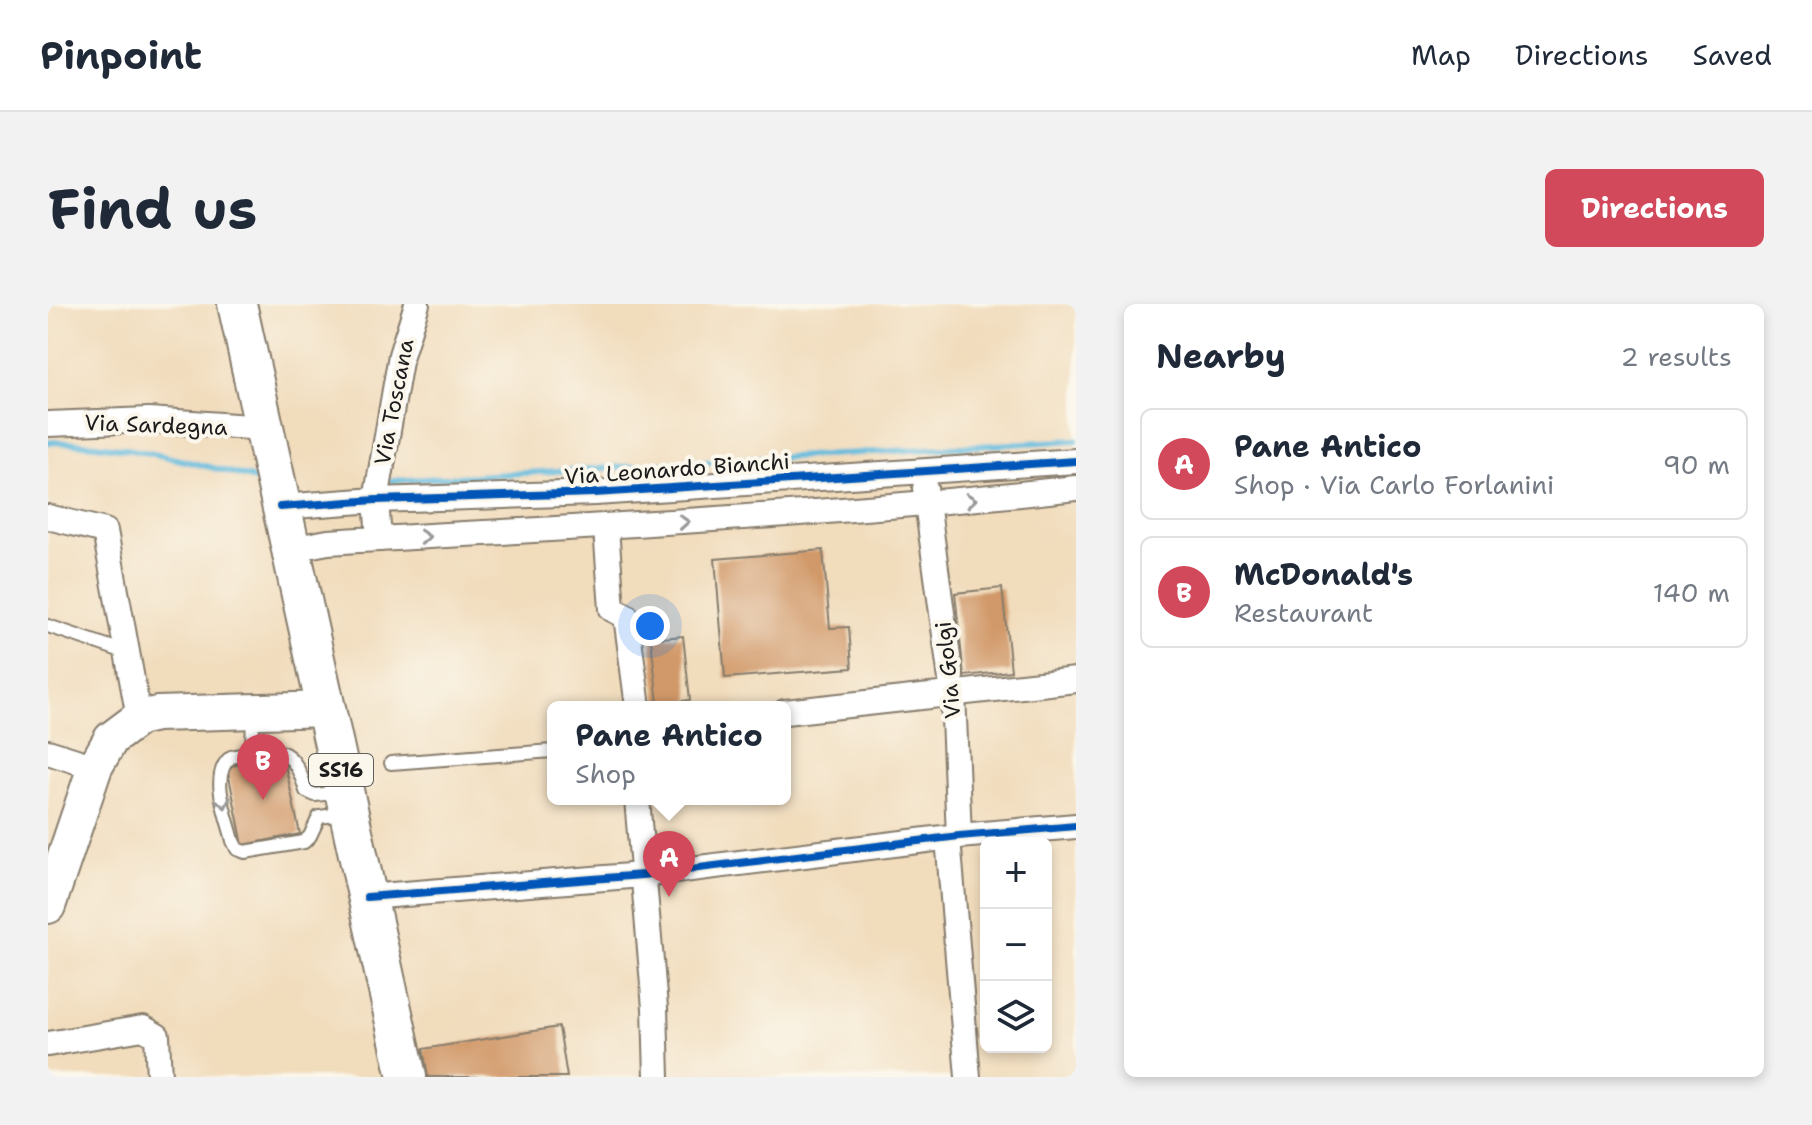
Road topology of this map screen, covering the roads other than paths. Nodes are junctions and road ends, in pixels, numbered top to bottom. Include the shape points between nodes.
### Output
1 (237, 304) edge
2 (417, 304) edge
3 (48, 424) edge
4 (264, 428) junction
5 (1076, 461) edge
6 (923, 471) junction
7 (1076, 488) edge
8 (376, 500) junction
9 (927, 505) junction
10 (280, 507) junction
11 (48, 517) edge
12 (606, 528) junction
13 (379, 539) junction
14 (310, 546) junction
15 (48, 626) edge
16 (129, 653) junction
17 (1076, 680) edge
18 (953, 694) junction
19 (637, 701) edge
20 (328, 709) junction
21 (791, 711) edge
22 (253, 713) junction
23 (139, 718) junction
24 (547, 751) edge
25 (48, 752) edge
26 (252, 753) junction
27 (391, 763) dead end
28 (95, 767) junction
29 (347, 802) junction
30 (637, 805) edge
31 (1075, 833) edge
32 (953, 837) junction
33 (642, 875) junction
34 (367, 897) junction
35 (48, 906) edge
36 (48, 1044) edge
37 (159, 1077) edge
38 (407, 1077) edge
39 (657, 1077) edge
40 (968, 1077) edge

1 - 4 main road, SS16
2 - 8 street, Via Toscana via 401,355
3 - 4 street, Via Sardegna via 149,420
4 - 10 main road, SS16
5 - 6 street, Via Leonardo Bianchi
6 - 8 street, Via Leonardo Bianchi via 595,493
6 - 9 street, Via Golgi
9 -> 7 street
8 - 10 street, Via Leonardo Bianchi
8 - 13 street
12 -> 9 street
9 - 18 street, Via Golgi
10 - 14 main road, SS16
11 - 16 street via 105,531
13 -> 12 street
12 - 19 street via 612,609 626,616
13 - 14 street
14 - 20 main road, SS16 via 313,643
15 - 16 lane
16 - 23 street
17 - 18 street
18 - 21 street
18 - 32 street, Via Golgi
20 - 22 main road
20 - 29 main road, SS16
22 - 23 main road
22 - 26 lane
23 - 28 main road via 111,739
24 - 27 lane
25 - 28 street
26 - 29 lane via 279,751 299,768 306,791
26 -> 29 lane via 231,757 221,770 237,849 255,852 304,842 319,817
28 - 35 main road
29 - 34 main road, SS16
30 - 33 street
31 - 32 street
32 - 33 street
32 - 40 street, Via Golgi
33 - 34 street
33 - 39 street
34 - 38 main road, SS16
36 - 37 street via 143,1028 157,1036

